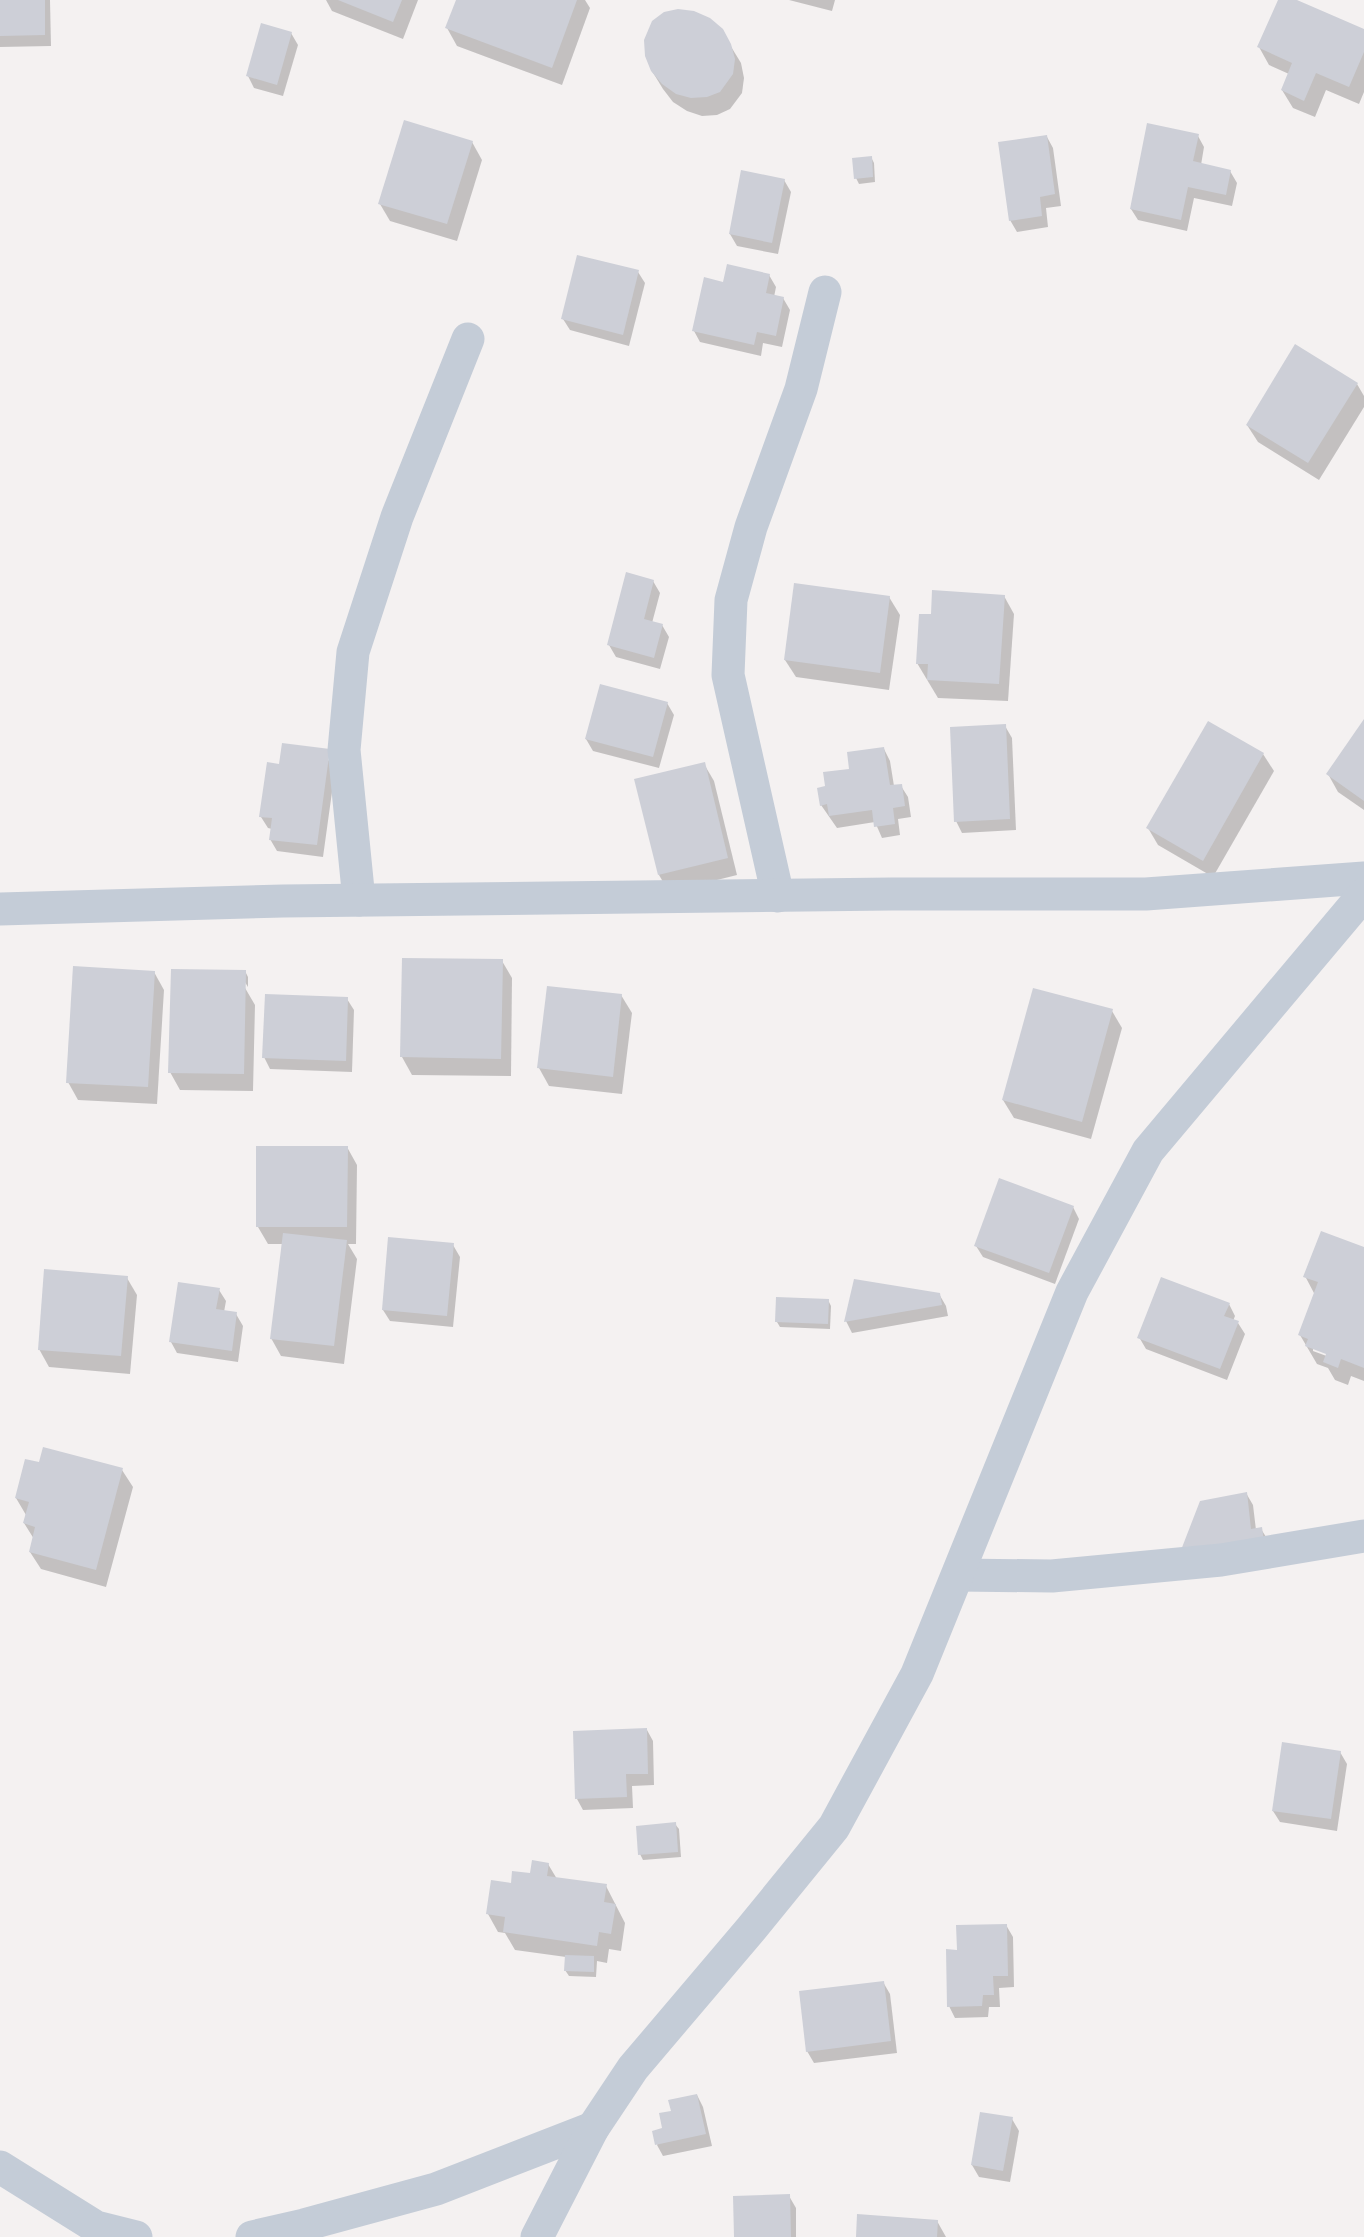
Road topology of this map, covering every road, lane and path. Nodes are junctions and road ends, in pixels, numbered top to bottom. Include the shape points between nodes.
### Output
1 (825, 292) dead end
2 (468, 339) dead end
3 (1364, 878) edge
4 (1364, 894) edge
5 (778, 897) junction
6 (358, 900) junction
7 (0, 909) edge
8 (1364, 1536) edge
9 (958, 1575) junction
10 (593, 2128) junction
11 (0, 2168) edge
12 (136, 2237) edge
13 (252, 2237) edge
14 (537, 2237) edge

1 - 5 street via 801,389 751,527 731,600 728,675
2 - 6 street via 397,517 353,652 344,750
3 - 5 street via 1146,894
4 - 9 street via 1148,1151 1072,1292
5 - 6 street
6 - 7 street
8 - 9 street via 1221,1560 1064,1575
9 - 10 street via 917,1674 834,1827 633,2068
10 - 13 street via 436,2189
10 - 14 street
11 - 12 street via 96,2227

